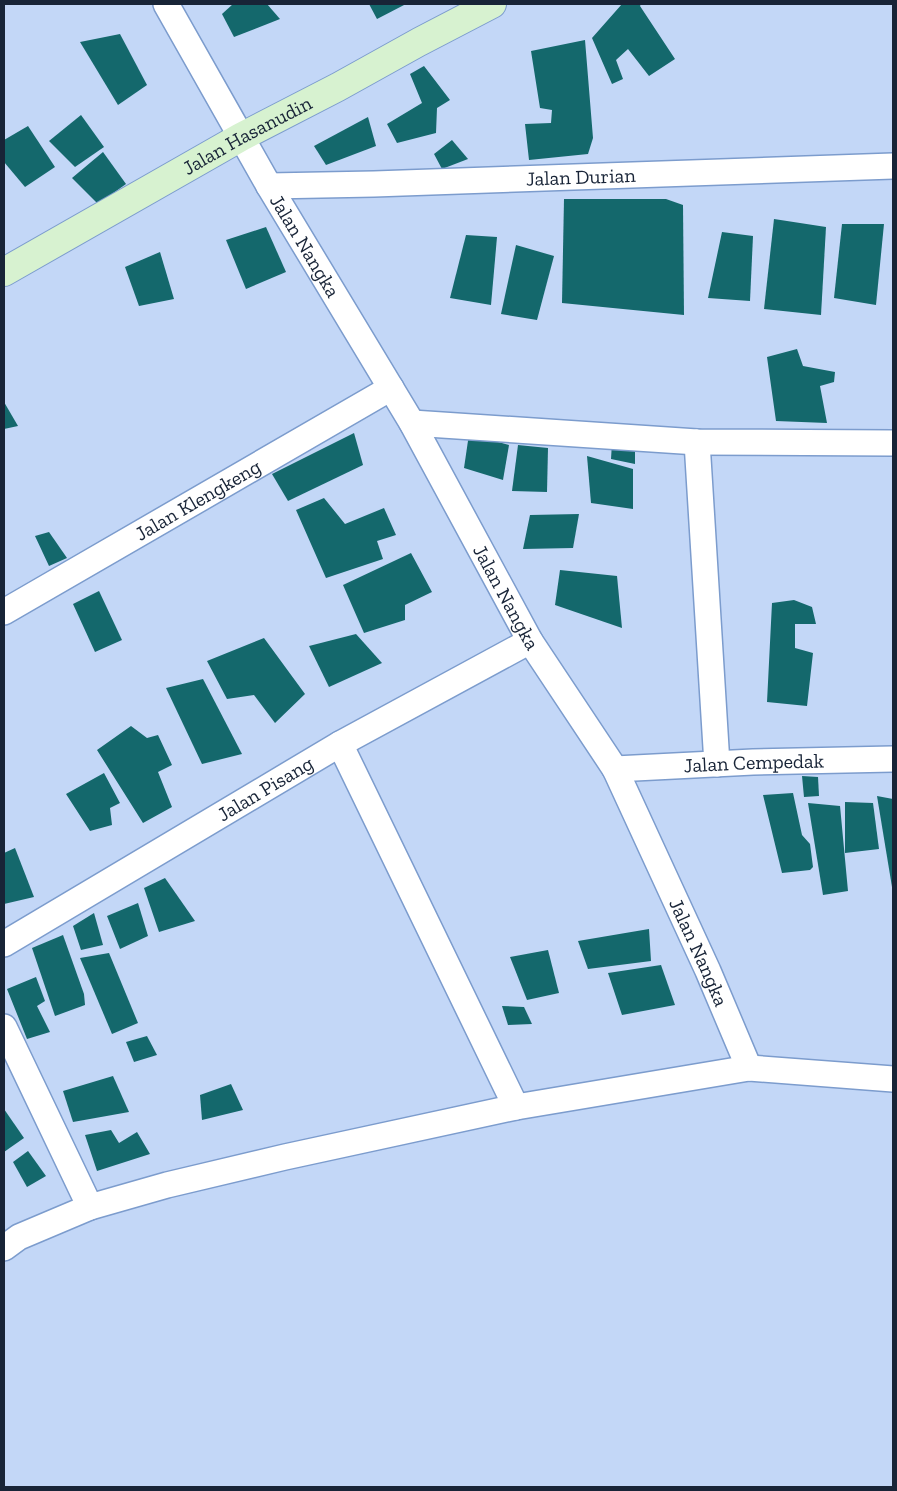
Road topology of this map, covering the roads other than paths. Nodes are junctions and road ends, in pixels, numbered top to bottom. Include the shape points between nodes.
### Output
1 (166, 4) edge
2 (492, 4) edge
3 (241, 138) junction
4 (893, 166) edge
5 (269, 186) junction
6 (4, 272) edge
7 (391, 388) junction
8 (412, 423) junction
9 (697, 442) junction
10 (893, 443) edge
11 (4, 612) edge
12 (530, 641) junction
13 (340, 744) junction
14 (893, 759) edge
15 (717, 764) junction
16 (615, 769) junction
17 (4, 944) edge
18 (4, 1027) edge
19 (749, 1068) junction
20 (893, 1079) edge
21 (516, 1107) junction
22 (90, 1207) junction
23 (4, 1248) edge

1 - 3 street, Jalan Nangka
2 - 3 main road, Jalan Hasanudin
3 - 5 street, Jalan Nangka
3 - 6 main road, Jalan Hasanudin
4 - 5 street, Jalan Durian
5 - 7 street, Jalan Nangka
7 - 8 street, Jalan Nangka
7 - 11 street, Jalan Klengkeng
8 - 9 street
8 - 12 street, Jalan Nangka
9 - 10 street
9 - 15 street
12 - 13 street, Jalan Pisang
12 - 16 street, Jalan Nangka
13 - 17 street, Jalan Pisang
13 - 21 street
14 - 15 street, Jalan Cempedak
15 - 16 street, Jalan Cempedak
16 - 19 street, Jalan Nangka
18 - 22 street
19 - 20 street
19 - 21 street
21 - 22 street via 284,1157
22 - 23 street via 19,1237

